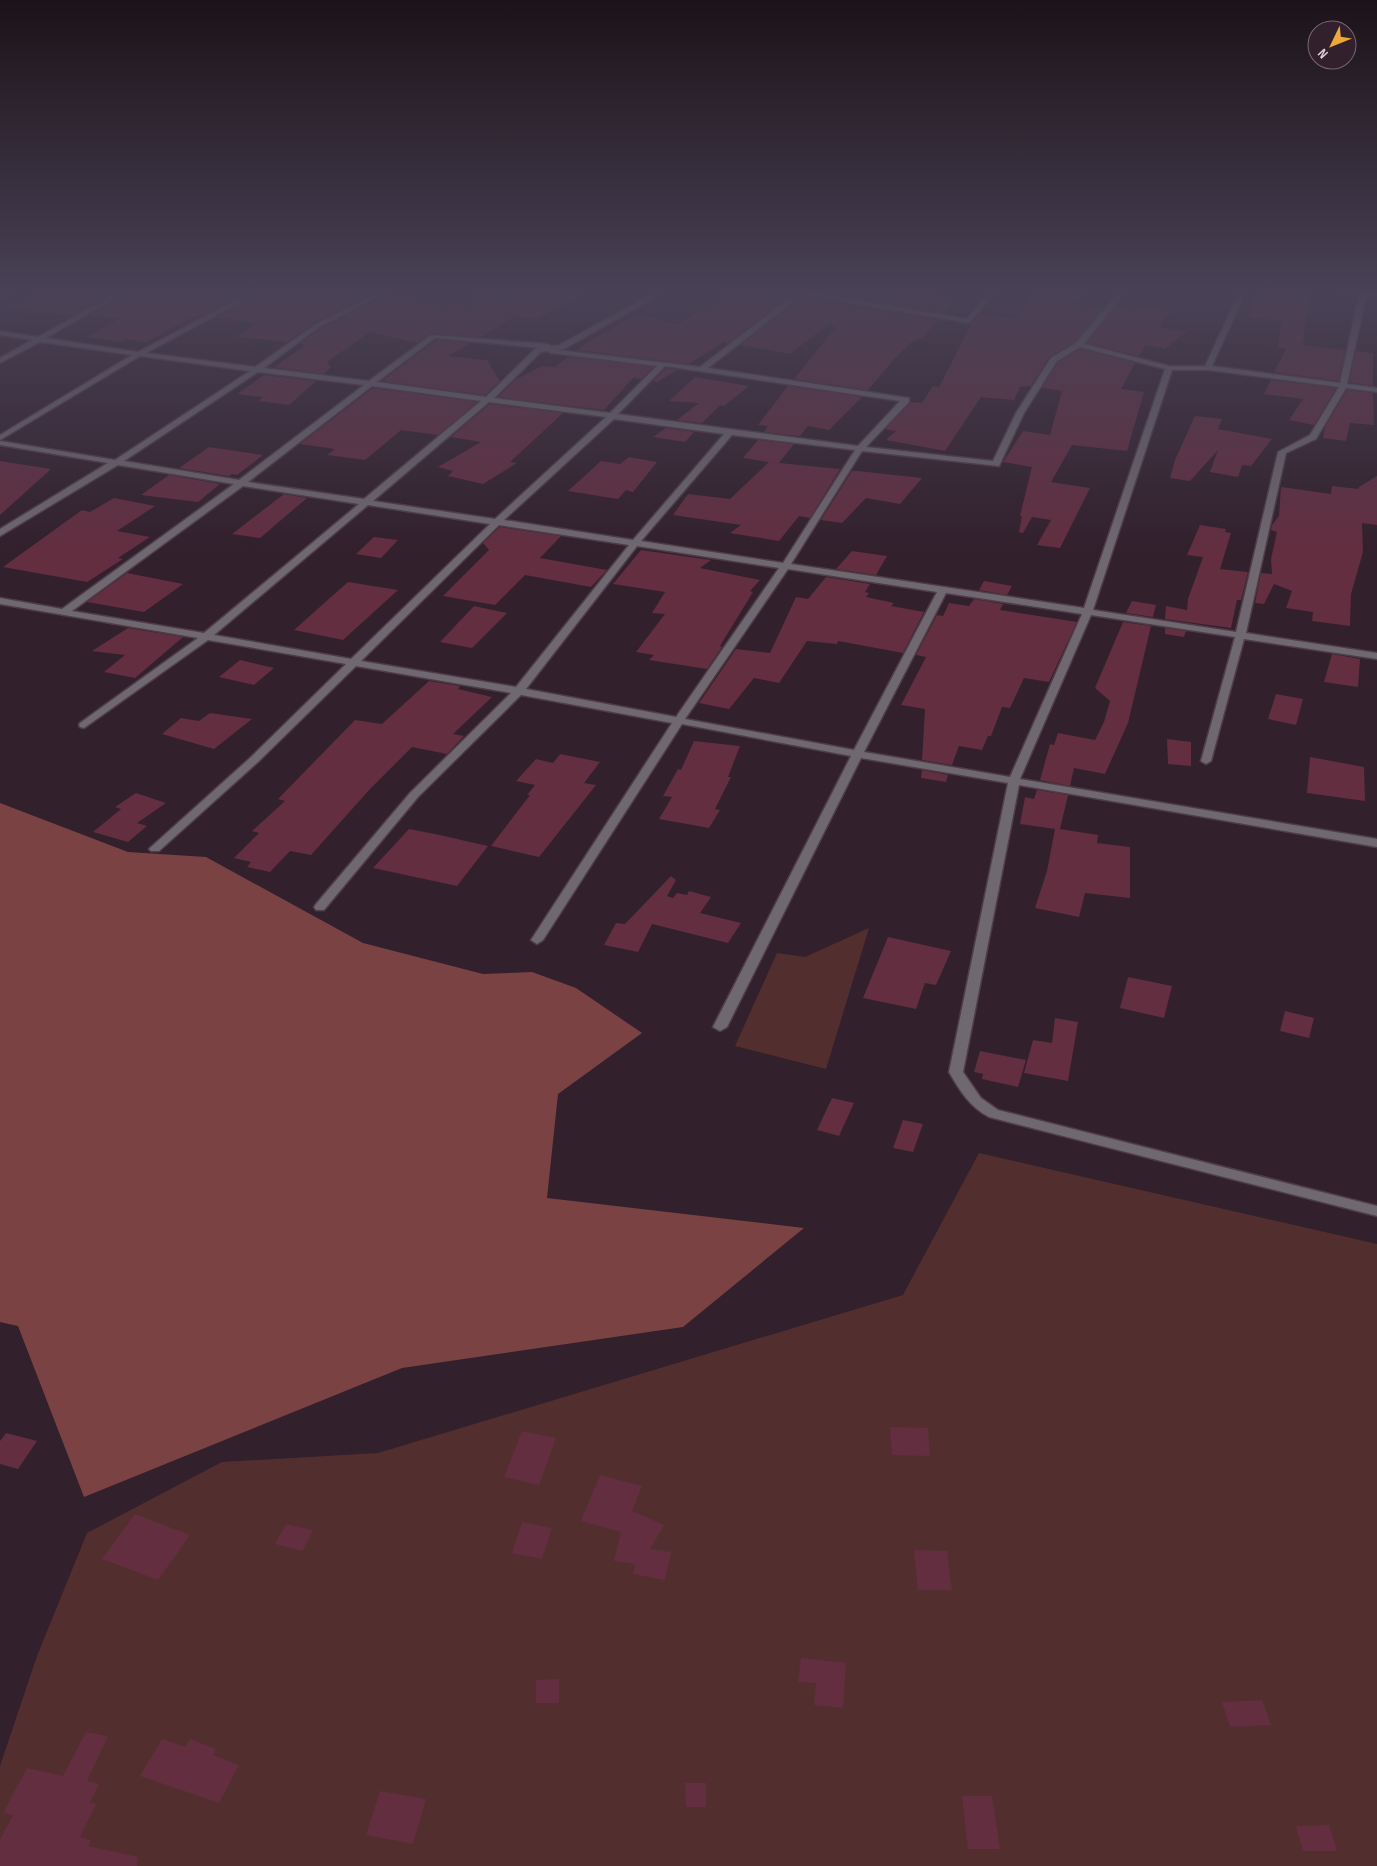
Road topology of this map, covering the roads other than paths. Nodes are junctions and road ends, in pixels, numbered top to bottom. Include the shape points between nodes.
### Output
1 (103, 376) edge
2 (247, 376) edge
3 (319, 376) edge
4 (379, 376) edge
5 (512, 376) edge
6 (651, 376) edge
7 (749, 376) edge
8 (1044, 376) edge
9 (1166, 376) edge
10 (1269, 376) edge
11 (1345, 376) edge
12 (370, 383) junction
13 (1343, 386) junction
14 (1377, 390) edge
15 (488, 399) junction
16 (613, 415) junction
17 (730, 432) junction
18 (0, 438) edge
19 (0, 443) edge
20 (859, 450) junction
21 (115, 462) junction
22 (241, 483) junction
23 (368, 502) junction
24 (498, 522) junction
25 (0, 534) edge
26 (636, 542) junction
27 (785, 566) junction
28 (943, 589) junction
29 (0, 600) edge
30 (1088, 610) junction
31 (64, 612) junction
32 (1240, 634) junction
33 (207, 636) junction
34 (1377, 656) edge
35 (354, 662) junction
36 (519, 691) junction
37 (678, 722) junction
38 (84, 725) dead end
39 (857, 754) junction
40 (1206, 761) dead end
41 (1014, 780) junction
42 (1377, 843) edge
43 (155, 849) dead end
44 (320, 907) dead end
45 (538, 940) dead end
46 (720, 1027) dead end
47 (1377, 1211) edge

1 - 18 street
2 - 21 street
3 - 12 street
4 - 12 street
5 - 15 street
6 - 16 street
7 - 20 street via 906,400
8 - 20 street via 1020,413 996,464
9 - 30 street
10 - 13 street
11 - 13 street
12 - 15 street
12 - 22 street
13 - 14 street
13 - 32 street via 1313,437 1282,452
15 - 16 street
15 - 23 street
16 - 17 street
16 - 24 street
17 - 20 street
17 - 26 street
19 - 21 street
20 - 27 street
21 - 22 street
21 - 25 street
22 - 23 street
22 - 31 street
23 - 24 street
23 - 33 street
24 - 26 street
24 - 35 street
26 - 27 street
26 - 36 street
27 - 28 street
27 - 37 street
28 - 30 street
28 - 39 street
29 - 31 street
30 - 32 street
30 - 41 street
31 - 33 street
32 - 34 street
32 - 40 street
33 - 35 street
33 - 38 street
35 - 36 street
35 - 43 street via 254,760
36 - 37 street
36 - 44 street via 414,795
37 - 39 street
37 - 45 street
39 - 41 street
39 - 46 street
41 - 42 street
41 - 47 street via 956,1072 967,1092 981,1108 994,1114

